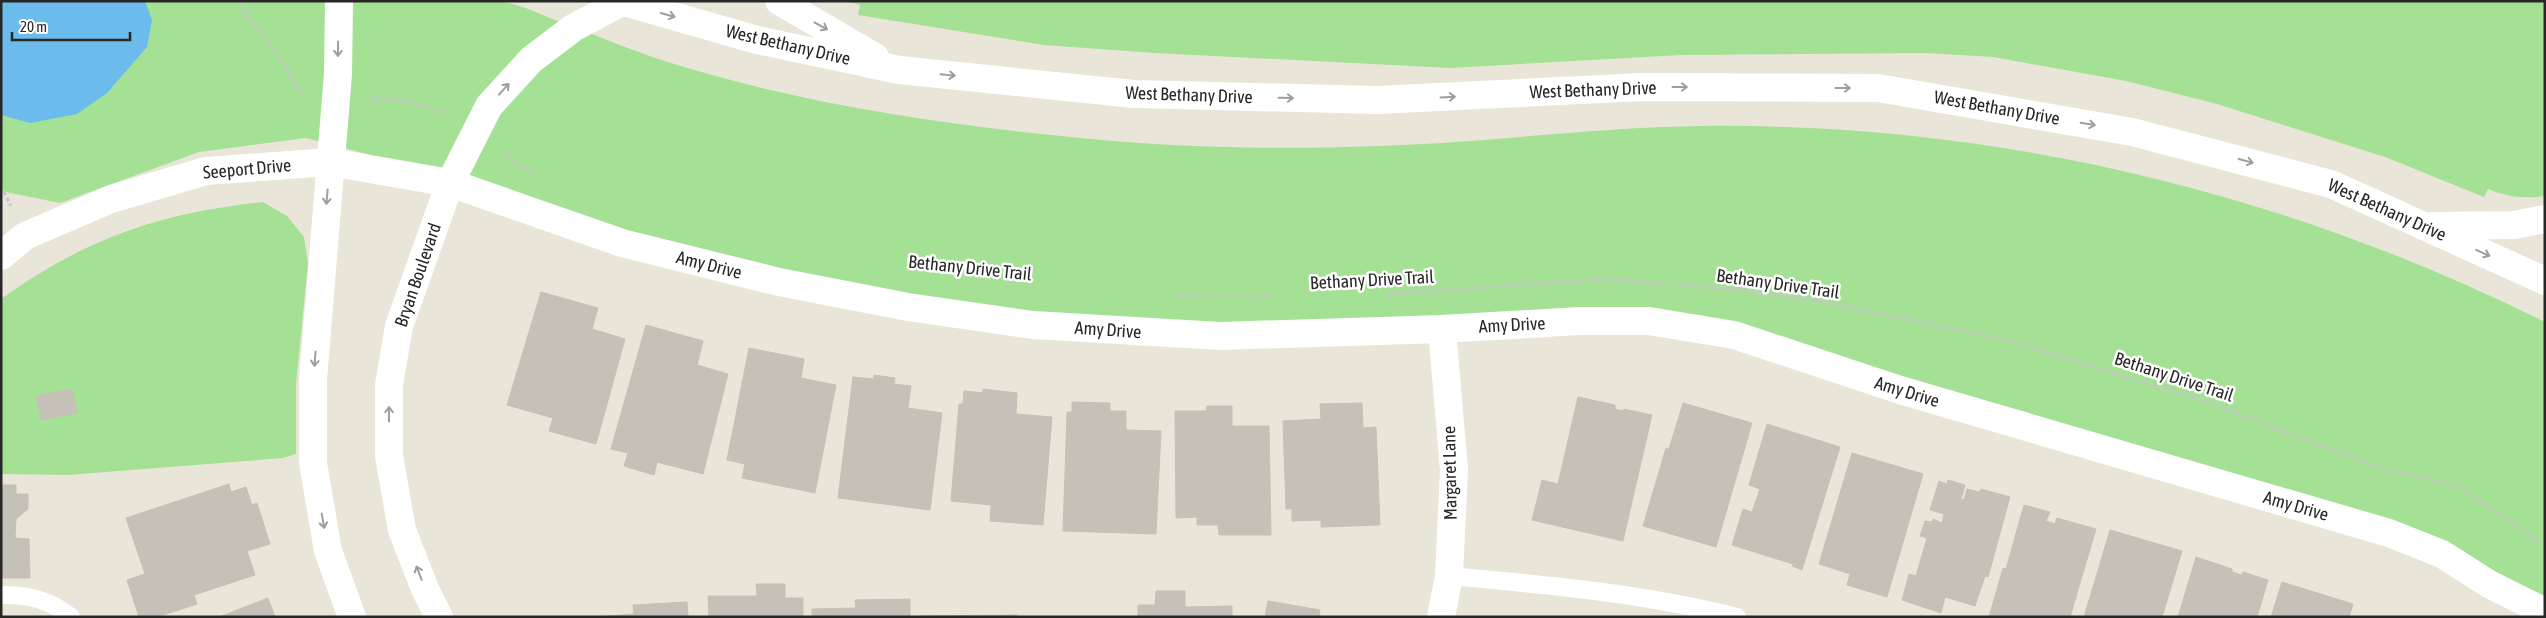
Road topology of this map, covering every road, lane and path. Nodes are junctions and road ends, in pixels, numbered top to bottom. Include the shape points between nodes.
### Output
1 (241, 1) edge
2 (339, 1) edge
3 (779, 1) edge
4 (622, 2) edge
5 (899, 70) junction
6 (336, 96) junction
7 (477, 129) junction
8 (330, 162) junction
9 (541, 176) dead end
10 (450, 182) junction
11 (2545, 219) edge
12 (2423, 226) junction
13 (1, 256) edge
14 (2545, 281) edge
15 (1379, 294) dead end
16 (1175, 296) dead end
17 (1273, 297) dead end
18 (1442, 329) junction
19 (2545, 547) edge
20 (1449, 576) junction
21 (1, 595) edge
22 (2545, 612) edge
23 (71, 617) edge
24 (352, 617) edge
25 (439, 617) edge
26 (1442, 617) edge
27 (1738, 617) edge

1 - 6 path via 247,15 287,68 298,91
2 -> 6 street
3 -> 5 street
4 -> 5 street, West Bethany Drive via 757,40
7 -> 4 street, Bryan Boulevard via 489,106 531,60 573,28
5 -> 12 street, West Bethany Drive via 1134,94 1377,100 1642,87 1878,88 2132,132 2331,184
6 - 7 path via 400,100 443,111
6 - 8 street
7 - 9 path via 514,164
7 - 10 street, Bryan Boulevard
8 - 10 street, Seeport Drive
8 - 13 street, Seeport Drive via 206,170 111,199 25,236
8 -> 24 street via 313,380 313,463 328,550
10 - 18 street, Amy Drive via 622,243 780,282 908,307 1033,325 1202,336
25 -> 10 street, Bryan Boulevard via 402,530 390,456 389,384 399,326
11 - 12 street via 2514,225
12 -> 14 street, West Bethany Drive
15 - 19 path, Bethany Drive Trail via 1605,279 1717,288 1818,301 2008,340 2207,402 2386,470 2459,486
16 - 17 path
18 - 20 street, Margaret Lane via 1454,470
18 - 22 street, Amy Drive via 1580,321 1649,322 1734,335 1900,390 2389,533 2442,554 2489,584
20 - 26 street, Margaret Lane
20 - 27 lane via 1678,603
21 - 23 lane via 23,594 57,606

